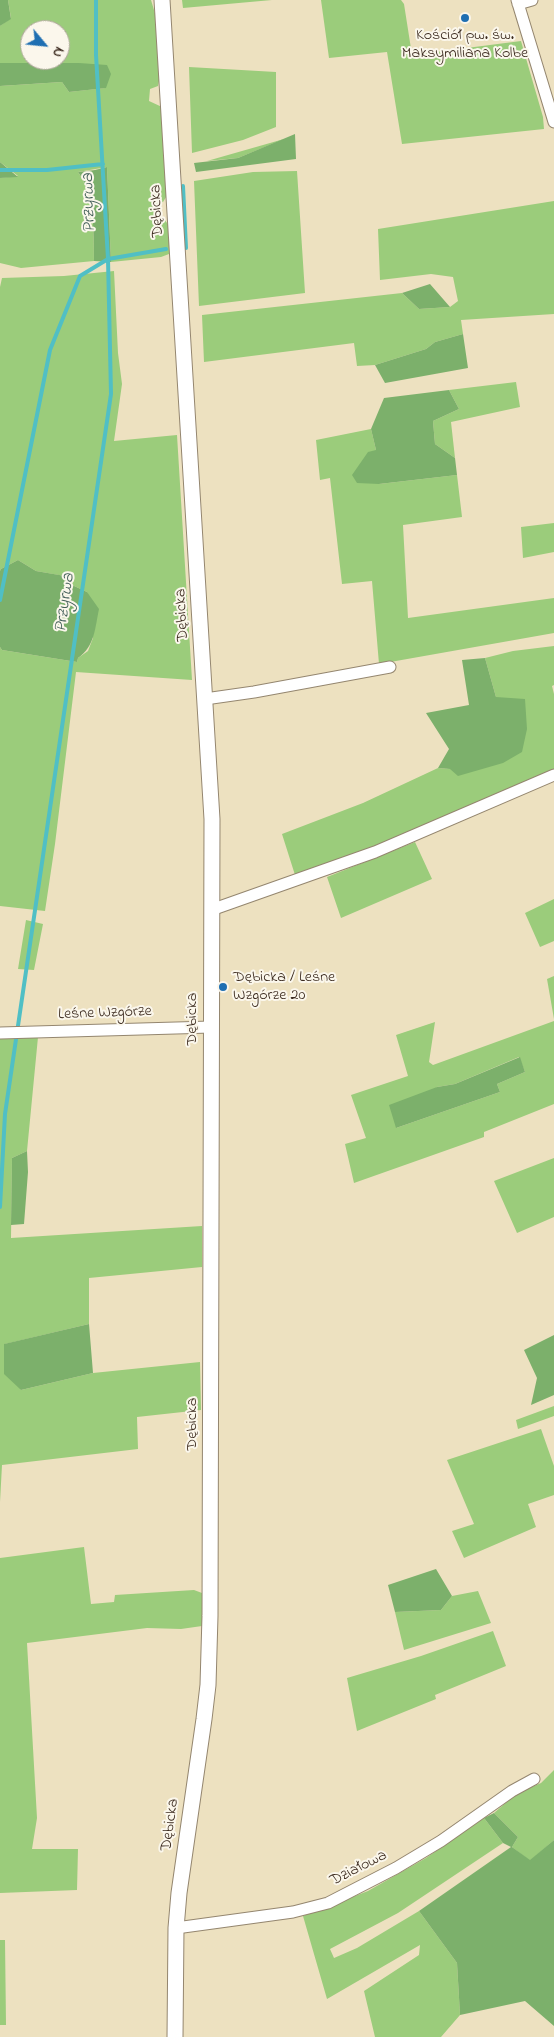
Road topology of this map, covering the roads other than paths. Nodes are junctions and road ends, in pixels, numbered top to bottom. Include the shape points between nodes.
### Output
1 (162, 0) edge
2 (532, 0) edge
3 (517, 2) edge
4 (554, 122) edge
5 (390, 667) dead end
6 (205, 698) junction
7 (554, 775) edge
8 (211, 910) junction
9 (211, 1027) junction
10 (5, 1033) edge
11 (534, 1779) dead end
12 (176, 1928) junction
13 (175, 2037) edge

1 - 6 street, Dębicka
2 - 3 street
3 - 4 street
5 - 6 street
6 - 8 street, Dębicka via 212,819
7 - 8 street via 376,852
8 - 9 street, Dębicka
9 - 10 street, Leśne Wzgórze
9 - 12 street, Dębicka via 208,1685
11 - 12 street, Działowa via 441,1841 328,1903 293,1912
12 - 13 street, Dębicka

